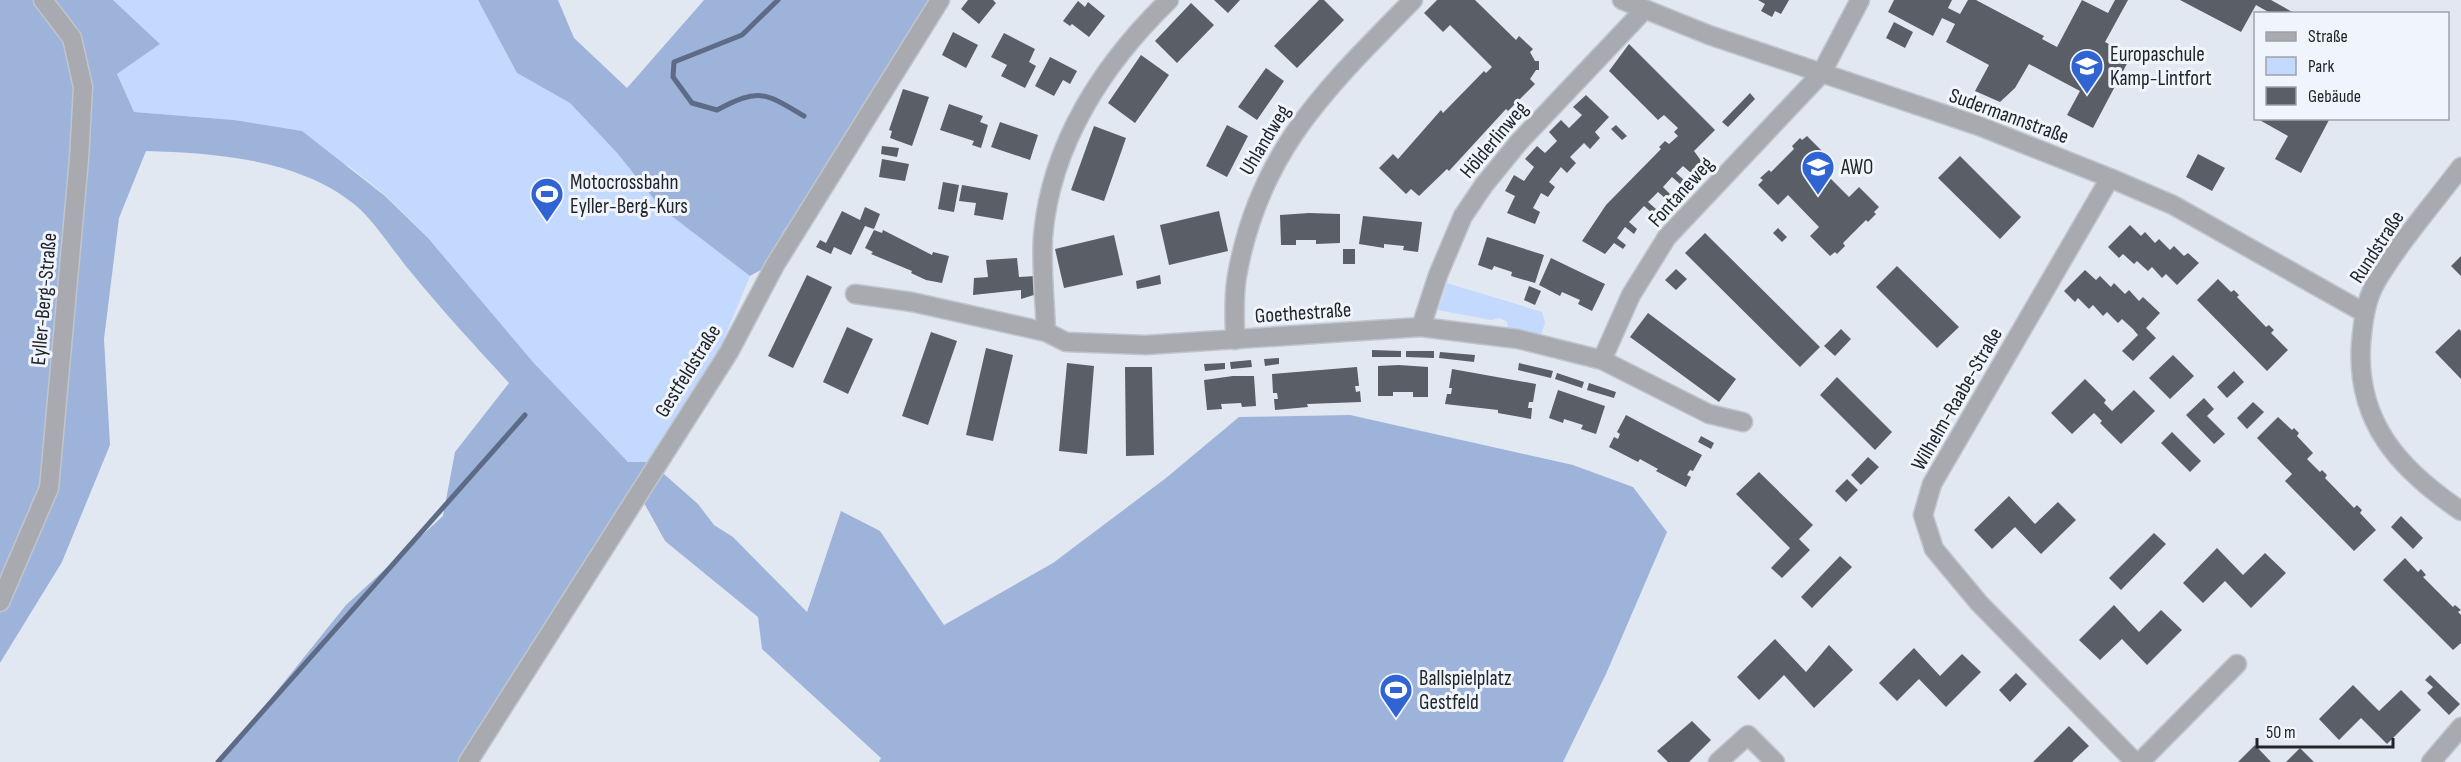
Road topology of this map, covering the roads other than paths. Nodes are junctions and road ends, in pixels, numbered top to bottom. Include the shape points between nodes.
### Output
1 (43, 0) edge
2 (940, 0) edge
3 (1169, 0) edge
4 (1413, 0) edge
5 (1622, 0) edge
6 (1860, 0) edge
7 (1645, 9) junction
8 (1821, 74) junction
9 (2461, 168) edge
10 (2110, 178) junction
11 (855, 294) dead end
12 (2363, 312) junction
13 (1421, 327) junction
14 (1046, 332) junction
15 (1235, 340) junction
16 (1602, 360) junction
17 (1743, 422) dead end
18 (2459, 507) edge
19 (0, 602) edge
20 (2237, 664) dead end
21 (2461, 727) edge
22 (468, 762) edge
23 (1719, 762) edge
24 (1775, 762) edge
25 (2135, 762) edge
26 (2140, 762) edge
27 (2431, 762) edge

1 - 19 street, Eyller-Berg-Straße via 72,38 83,87 79,159 49,488
2 - 22 street, Gestfeldstraße via 775,265 729,352
3 - 14 street via 1140,28 1088,98 1057,169 1043,236
4 - 15 street, Uhlandweg via 1326,89 1278,157 1250,215 1236,279
5 - 7 street, Sudermannstraße
6 - 8 street, Fontaneweg
7 - 8 street, Sudermannstraße
7 - 13 street, Hölderlinweg via 1519,142 1484,185 1463,216
8 - 10 street, Sudermannstraße via 1979,126
8 - 16 street, Fontaneweg via 1668,237 1631,295
9 - 12 street, Rundstraße via 2376,283
10 - 12 street, Sudermannstraße via 2173,205
10 - 25 street, Wilhelm-Raabe-Straße via 1932,484 1923,515 1934,549 1979,603
11 - 14 street, Goethestraße via 912,302
12 - 18 street, Rundstraße via 2359,371 2367,406 2380,436 2416,476
13 - 15 street, Goethestraße
13 - 16 street, Goethestraße via 1518,339
14 - 15 street, Goethestraße via 1066,342 1146,345
16 - 17 street, Goethestraße via 1709,414
20 - 26 street
21 - 27 street
23 - 24 street via 1748,735

